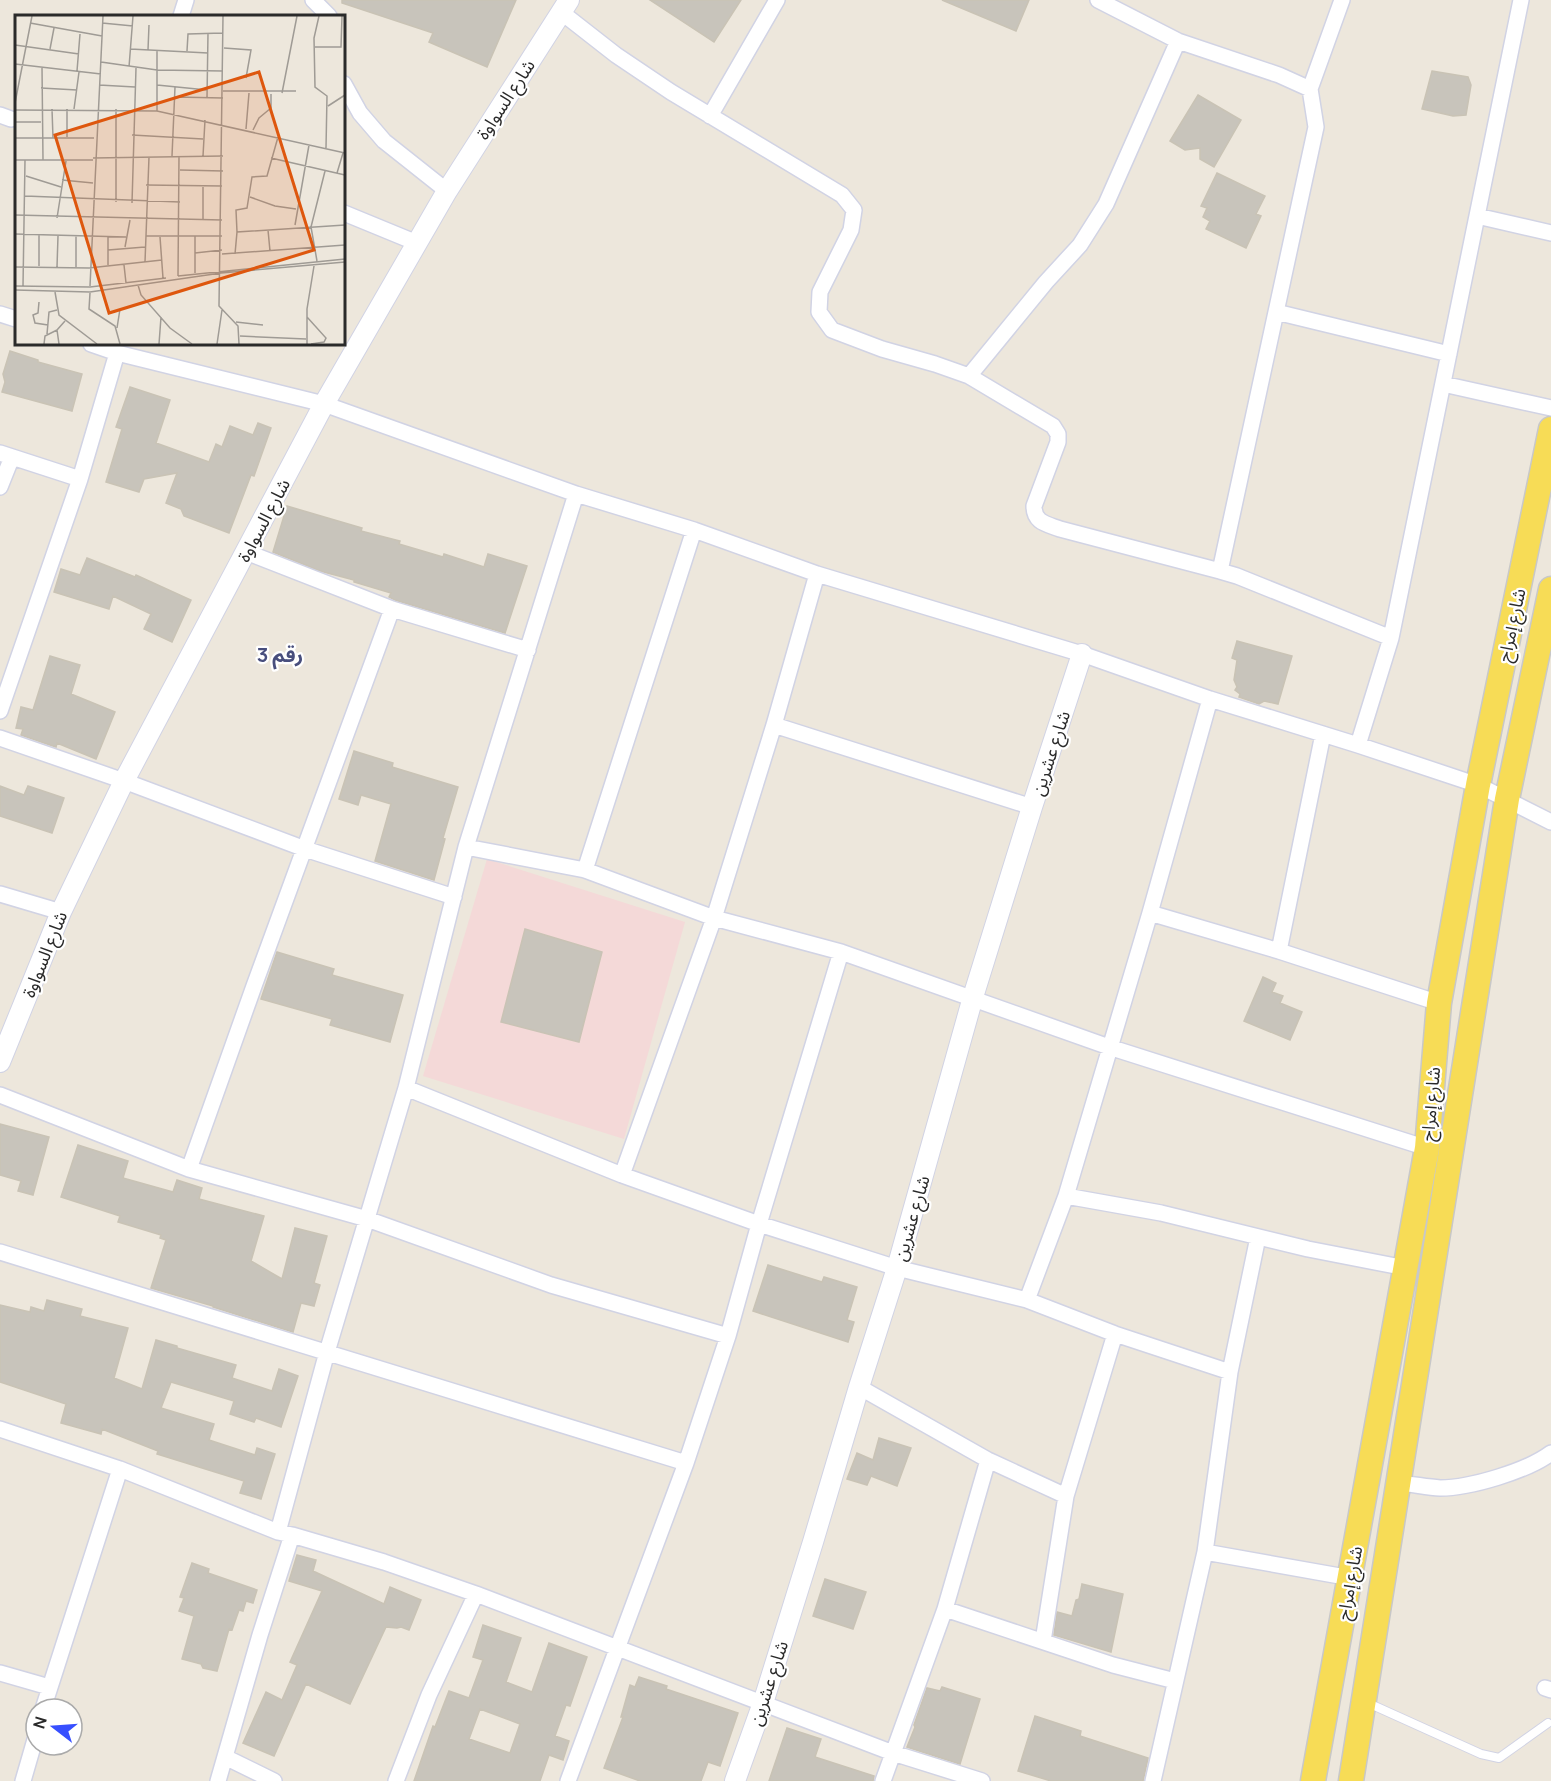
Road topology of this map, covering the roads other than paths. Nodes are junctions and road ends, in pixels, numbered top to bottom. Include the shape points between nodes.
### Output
1 (186, 0) edge
2 (313, 0) edge
3 (777, 0) edge
4 (1098, 0) edge
5 (1342, 0) edge
6 (1521, 0) edge
7 (565, 6) edge
8 (181, 15) edge
9 (328, 15) edge
10 (1178, 41) junction
11 (345, 86) edge
12 (1310, 89) junction
13 (710, 116) junction
14 (447, 191) junction
15 (345, 213) edge
16 (1477, 216) junction
17 (1551, 233) edge
18 (417, 243) junction
19 (1276, 312) junction
20 (0, 314) edge
21 (15, 319) edge
22 (94, 345) edge
23 (117, 353) junction
24 (1449, 354) junction
25 (969, 376) junction
26 (1443, 384) junction
27 (324, 405) junction
28 (1551, 408) edge
29 (1551, 429) edge
30 (6, 455) edge
31 (80, 479) junction
32 (0, 487) edge
33 (576, 494) junction
34 (694, 530) junction
35 (246, 552) junction
36 (1220, 571) junction
37 (817, 574) junction
38 (1551, 589) edge
39 (392, 609) junction
40 (1391, 638) junction
41 (528, 650) junction
42 (1082, 654) junction
43 (1210, 699) junction
44 (0, 711) edge
45 (774, 725) junction
46 (1323, 734) junction
47 (0, 738) edge
48 (1358, 745) junction
49 (124, 781) junction
50 (1478, 785) junction
51 (1508, 799) junction
52 (1032, 807) junction
53 (1551, 822) edge
54 (466, 847) junction
55 (305, 849) junction
56 (585, 870) junction
57 (0, 894) edge
58 (454, 897) junction
59 (61, 912) junction
60 (1150, 913) junction
61 (714, 918) junction
62 (1279, 951) junction
63 (841, 952) junction
64 (974, 997) junction
65 (1439, 1003) junction
66 (1109, 1047) junction
67 (0, 1062) edge
68 (406, 1088) junction
69 (0, 1095) edge
70 (1427, 1148) junction
71 (189, 1168) junction
72 (622, 1175) junction
73 (1066, 1196) junction
74 (367, 1219) junction
75 (759, 1224) junction
76 (1258, 1237) junction
77 (0, 1252) edge
78 (897, 1268) junction
79 (1406, 1268) junction
80 (1027, 1300) junction
81 (1115, 1334) junction
82 (728, 1336) junction
83 (327, 1352) junction
84 (1230, 1372) junction
85 (859, 1387) junction
86 (0, 1429) edge
87 (1551, 1453) edge
88 (988, 1461) junction
89 (686, 1463) junction
90 (120, 1469) junction
91 (1398, 1483) junction
92 (1066, 1496) junction
93 (285, 1534) junction
94 (1205, 1552) junction
95 (1351, 1578) junction
96 (476, 1594) junction
97 (945, 1610) junction
98 (1043, 1641) junction
99 (618, 1649) junction
100 (0, 1672) edge
101 (1175, 1681) junction
102 (49, 1687) junction
103 (46, 1697) edge
104 (1364, 1701) junction
105 (763, 1703) junction
106 (1548, 1723) dead end
107 (893, 1753) junction
108 (30, 1757) edge
109 (225, 1757) junction
110 (23, 1781) edge
111 (218, 1781) edge
112 (274, 1781) edge
113 (396, 1781) edge
114 (567, 1781) edge
115 (735, 1781) edge
116 (884, 1781) edge
117 (982, 1781) edge
118 (1153, 1781) edge
119 (1313, 1781) edge
120 (1351, 1781) edge

1 - 8 street
2 - 9 street
3 - 13 street
4 - 10 street
5 - 12 street
6 - 16 street
7 - 13 street via 616,55
7 - 14 street, شارع السواوة
10 - 12 street
10 - 25 street via 1106,204 1080,245
11 - 14 street via 360,113 384,141
12 - 19 street via 1316,127
13 - 25 street via 842,195 854,210 851,230 820,292 819,312 832,330
14 - 18 street, شارع السواوة
15 - 18 street
16 - 17 street
16 - 24 street
18 - 27 street, شارع السواوة
19 - 24 street
19 - 36 street
20 - 21 street
22 - 23 street
23 - 27 street
23 - 31 street
24 - 26 street
25 - 36 street via 1053,426 1058,434 1034,506 1037,519 1060,529
26 - 28 street
26 - 40 street
27 - 33 street
27 - 35 street, شارع السواوة
29 - 50 main road, شارع إمراح
30 - 31 street
30 - 32 street
31 - 44 street
33 - 34 street
33 - 41 street
34 - 37 street
34 - 56 street
35 - 39 street
35 - 49 street, شارع السواوة
36 - 40 street
37 - 42 street
37 - 45 street
38 - 51 main road, شارع إمراح
39 - 41 street
39 - 55 street
40 - 48 street
41 - 54 street
42 - 43 street
42 - 52 street, شارع عشرين
43 - 46 street
43 - 60 street
45 - 52 street
45 - 61 street
46 - 48 street
46 - 62 street
47 - 49 street
48 - 50 street
49 - 55 street
49 - 59 street, شارع السواوة
50 - 51 street
50 - 65 main road, شارع إمراح
51 - 53 street
51 - 91 main road, شارع إمراح
52 - 64 street, شارع عشرين
54 - 56 street
54 - 58 street
55 - 58 street
55 - 71 street
56 - 61 street
57 - 59 street
58 - 68 street
59 - 67 street, شارع السواوة
60 - 62 street
60 - 66 street
61 - 63 street
61 - 72 street
62 - 65 street
63 - 64 street
63 - 75 street
64 - 66 street
64 - 78 street, شارع عشرين
65 - 70 main road, شارع إمراح
66 - 70 street
66 - 73 street
68 - 72 street
68 - 74 street
69 - 71 street
70 - 79 main road, شارع إمراح
71 - 74 street
72 - 75 street
73 - 76 street via 1161,1213
73 - 80 street
74 - 82 street via 551,1285
74 - 83 street
75 - 78 street
75 - 82 street
76 - 79 street
76 - 84 street
77 - 83 street
78 - 80 street
78 - 85 street, شارع عشرين
79 - 95 main road, شارع إمراح
80 - 81 street
81 - 84 street
81 - 92 street
82 - 89 street
83 - 89 street
83 - 93 street
84 - 94 street
85 - 88 street
85 - 105 street, شارع عشرين
86 - 90 street
87 - 91 street via 1541,1461 1483,1483 1441,1488
88 - 92 street
88 - 97 street
89 - 99 street
90 - 93 street
90 - 102 street
91 - 104 main road, شارع إمراح
92 - 98 street
93 - 96 street
93 - 109 street
94 - 95 street
94 - 101 street
95 - 119 main road, شارع إمراح
96 - 99 street
96 - 113 street via 429,1695
97 - 98 street
97 - 107 street
98 - 101 street
99 - 105 street
99 - 114 street
100 - 102 street
101 - 118 street
102 - 103 street
104 - 106 lane via 1498,1758
104 - 120 main road, شارع إمراح
105 - 107 street
105 - 115 street, شارع عشرين
107 - 116 street
107 - 117 street
108 - 110 street
109 - 111 street
109 - 112 street

